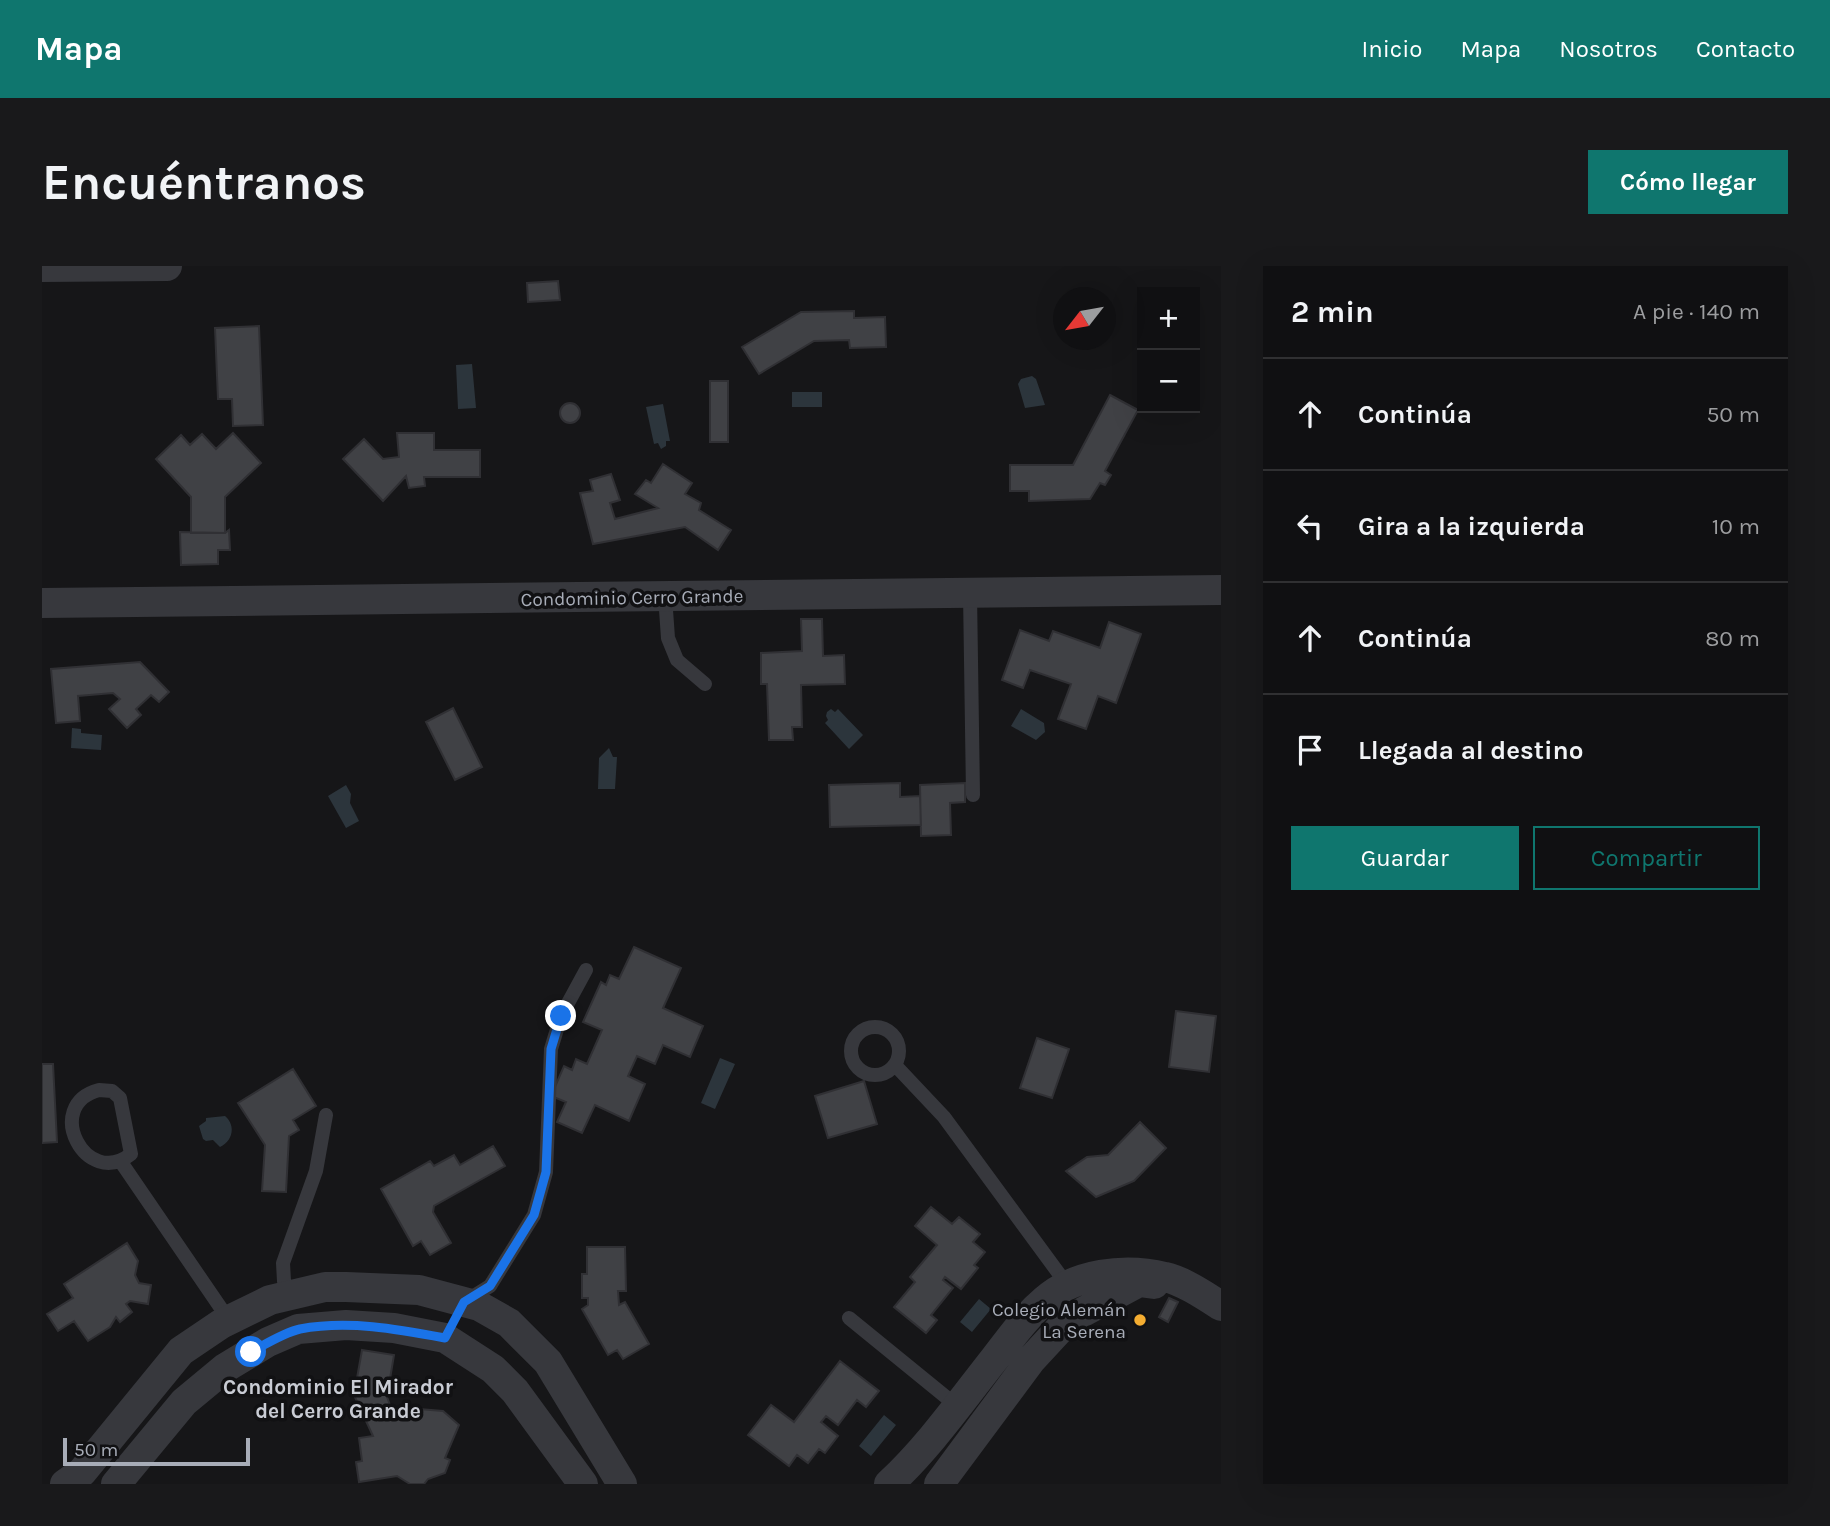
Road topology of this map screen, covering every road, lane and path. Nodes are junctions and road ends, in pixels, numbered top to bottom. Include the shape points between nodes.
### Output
1 (167, 266) edge
2 (42, 267) edge
3 (1221, 590) edge
4 (970, 593) junction
5 (666, 596) junction
6 (42, 603) edge
7 (705, 684) dead end
8 (972, 795) dead end
9 (586, 970) dead end
10 (895, 1065) dead end
11 (326, 1115) dead end
12 (121, 1162) junction
13 (1068, 1286) junction
14 (291, 1295) junction
15 (464, 1302) junction
16 (1221, 1306) edge
17 (1221, 1315) edge
18 (849, 1318) dead end
19 (229, 1321) junction
20 (445, 1338) junction
21 (251, 1352) junction
22 (957, 1406) junction
23 (65, 1484) edge
24 (116, 1484) edge
25 (583, 1484) edge
26 (622, 1484) edge
27 (889, 1484) edge
28 (939, 1484) edge

1 - 2 street
3 - 4 street, Condominio Cerro Grande
4 - 5 street, Condominio Cerro Grande
4 - 8 lane
5 - 6 street, Condominio Cerro Grande
5 - 7 lane via 668,638 677,660
9 - 15 lane via 561,1016 551,1049 546,1172 534,1215 490,1286
10 - 13 lane via 944,1117
11 - 14 lane via 316,1171 283,1263
12 - 12 lane via 131,1154 120,1098 112,1091 86,1093 71,1111 72,1138 87,1156 110,1164
12 - 19 lane
13 - 16 street via 1102,1273 1167,1277
13 - 22 street via 1045,1300
14 - 15 street via 325,1287 395,1289
14 - 19 street via 270,1300
15 - 20 street
15 - 26 street via 509,1323 548,1362
17 - 28 street via 1171,1286 1139,1282 1068,1320 1031,1360
18 - 22 lane
19 - 21 street
19 - 23 street via 181,1351 82,1472
20 - 21 street via 346,1325 298,1329
20 - 25 street via 493,1369 515,1391
21 - 24 street via 225,1367 184,1402
22 - 27 street

